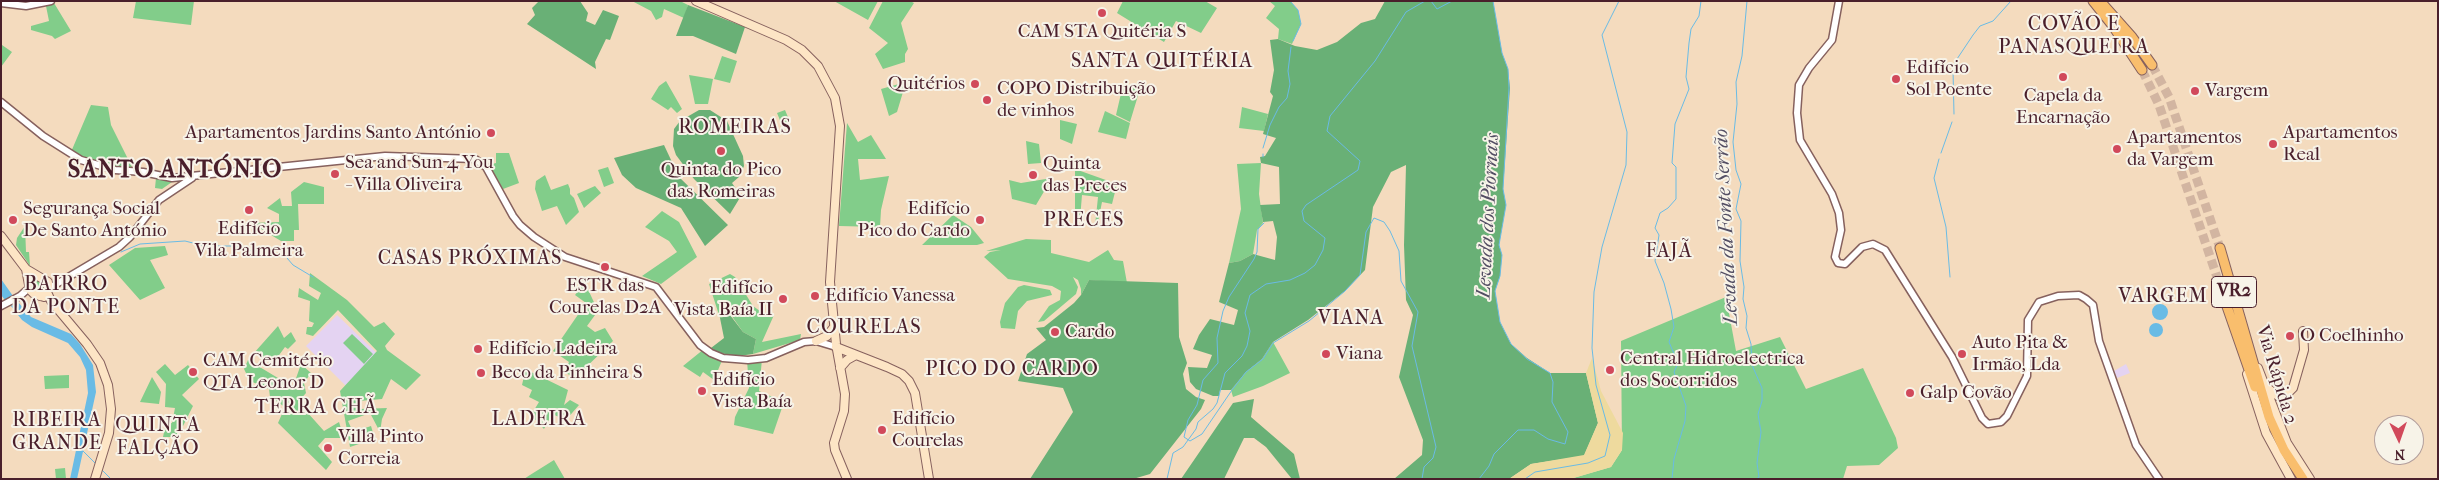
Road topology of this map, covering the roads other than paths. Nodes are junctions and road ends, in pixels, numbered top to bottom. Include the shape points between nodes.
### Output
1 (51, 1) edge
2 (696, 1) edge
3 (1838, 1) edge
4 (2093, 1) edge
5 (1, 3) edge
6 (2103, 3) edge
7 (2152, 65) tunnel mouth
8 (2142, 70) tunnel mouth
9 (1, 102) edge
10 (198, 176) junction
11 (1, 236) edge
12 (2220, 248) tunnel mouth
13 (26, 269) junction
14 (41, 278) junction
15 (63, 279) junction
16 (38, 290) junction
17 (2223, 295) tunnel mouth
18 (1, 306) edge
19 (834, 326) junction
20 (2303, 332) dead end
21 (2247, 337) junction
22 (816, 341) junction
23 (836, 347) junction
24 (2242, 352) junction
25 (856, 354) junction
26 (840, 368) junction
27 (2265, 385) junction
28 (95, 479) edge
29 (847, 479) edge
30 (929, 479) edge
31 (2159, 479) edge
32 (2291, 479) edge
33 (2297, 479) edge
34 (2302, 479) edge
35 (2310, 479) edge

1 - 5 street via 26,6
2 - 19 main road via 794,44 814,61 830,86 840,121 830,282
3 - 31 street via 1832,40 1799,85 1797,113 1800,140 1832,194 1839,213 1841,230 1835,257 1838,263 1845,264 1862,247 1873,244 1885,250 1952,357 1988,424 2001,422 2007,416 2027,376 2028,320 2039,302 2058,296 2079,295 2086,299 2092,305 2099,341 2136,445
4 - 8 highway
6 - 7 highway
9 - 10 street via 46,138 86,162 115,170 172,178
10 - 15 street via 161,198 119,247
10 - 22 street via 385,156 480,161 518,222 534,237 565,257 656,287 700,346 711,353 723,358 756,360 804,342
11 - 13 main road
12 - 21 highway, Via Rápida 2 / VR2
13 - 14 main road
13 - 16 main road
14 - 15 street
14 - 16 main road
14 - 16 main road
15 - 16 street
16 - 18 street
16 - 28 main road via 87,344 100,363 108,385 111,409 109,434
17 - 24 highway, Via Rápida 2 / VR2
19 - 22 main road via 826,336
19 - 23 main road
20 - 27 main road via 2304,350 2291,391 2278,396
21 - 27 main road
21 - 34 highway, Via Rápida 2 / VR2 via 2269,417
22 - 23 street
23 - 25 main road
23 - 26 main road
24 - 32 main road via 2260,420
24 - 33 highway, Via Rápida 2 / VR2 via 2276,443
25 - 26 main road
25 - 30 main road via 902,374 913,387
26 - 29 main road via 845,405 834,443
27 - 35 main road via 2287,443

